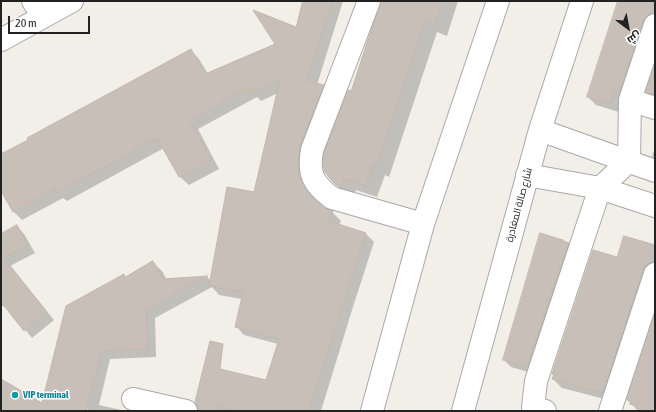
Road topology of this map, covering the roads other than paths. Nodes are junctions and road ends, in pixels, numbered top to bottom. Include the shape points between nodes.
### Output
1 (72, 1) edge
2 (369, 1) edge
3 (498, 1) edge
4 (582, 1) edge
5 (38, 9) edge
6 (655, 25) edge
7 (1, 40) edge
8 (630, 100) junction
9 (655, 108) edge
10 (540, 130) junction
11 (628, 162) junction
12 (655, 171) edge
13 (527, 175) junction
14 (600, 188) junction
15 (655, 206) edge
16 (392, 213) dead end
17 (423, 224) junction
18 (655, 274) edge
19 (133, 399) dead end
20 (186, 411) edge
21 (372, 411) edge
22 (463, 411) edge
23 (545, 411) edge
24 (610, 411) edge

1 - 5 street
2 - 17 street via 312,150 312,178 320,189 332,198
3 - 17 street
4 - 10 street, شارع صالة المغادرة
5 - 7 street
6 - 8 street
8 - 9 street
8 - 11 street
10 - 11 street
10 - 13 street, شارع صالة المغادرة
11 - 12 street
11 - 14 street
13 - 14 street
13 - 22 street, شارع صالة المغادرة
14 - 15 street
14 - 23 street via 536,381 533,407
16 - 17 street
17 - 21 street
18 - 24 street
19 - 20 street

